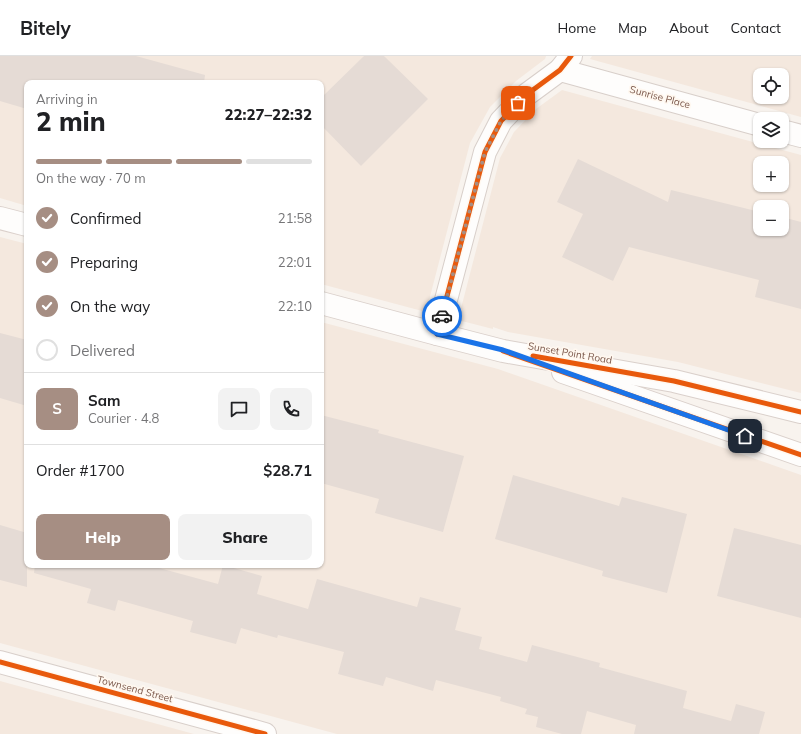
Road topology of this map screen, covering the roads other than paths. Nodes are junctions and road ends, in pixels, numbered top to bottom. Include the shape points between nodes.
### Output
1 (565, 63) edge
2 (753, 123) edge
3 (789, 133) edge
4 (801, 136) edge
5 (0, 218) edge
6 (24, 224) edge
7 (324, 305) edge
8 (437, 334) junction
9 (503, 350) junction
10 (801, 412) edge
11 (801, 455) edge
12 (0, 662) edge
13 (265, 734) edge

1 - 2 main road, Sunrise Place
1 - 8 main road via 526,95 501,121 485,152
3 - 4 main road
5 - 6 main road
7 - 8 main road, Sunset Point Road
8 - 9 main road, Sunset Point Road
9 - 10 main road, Sunset Point Road via 674,381
9 - 11 main road, Sunset Point Road
12 - 13 main road, Townsend Street

